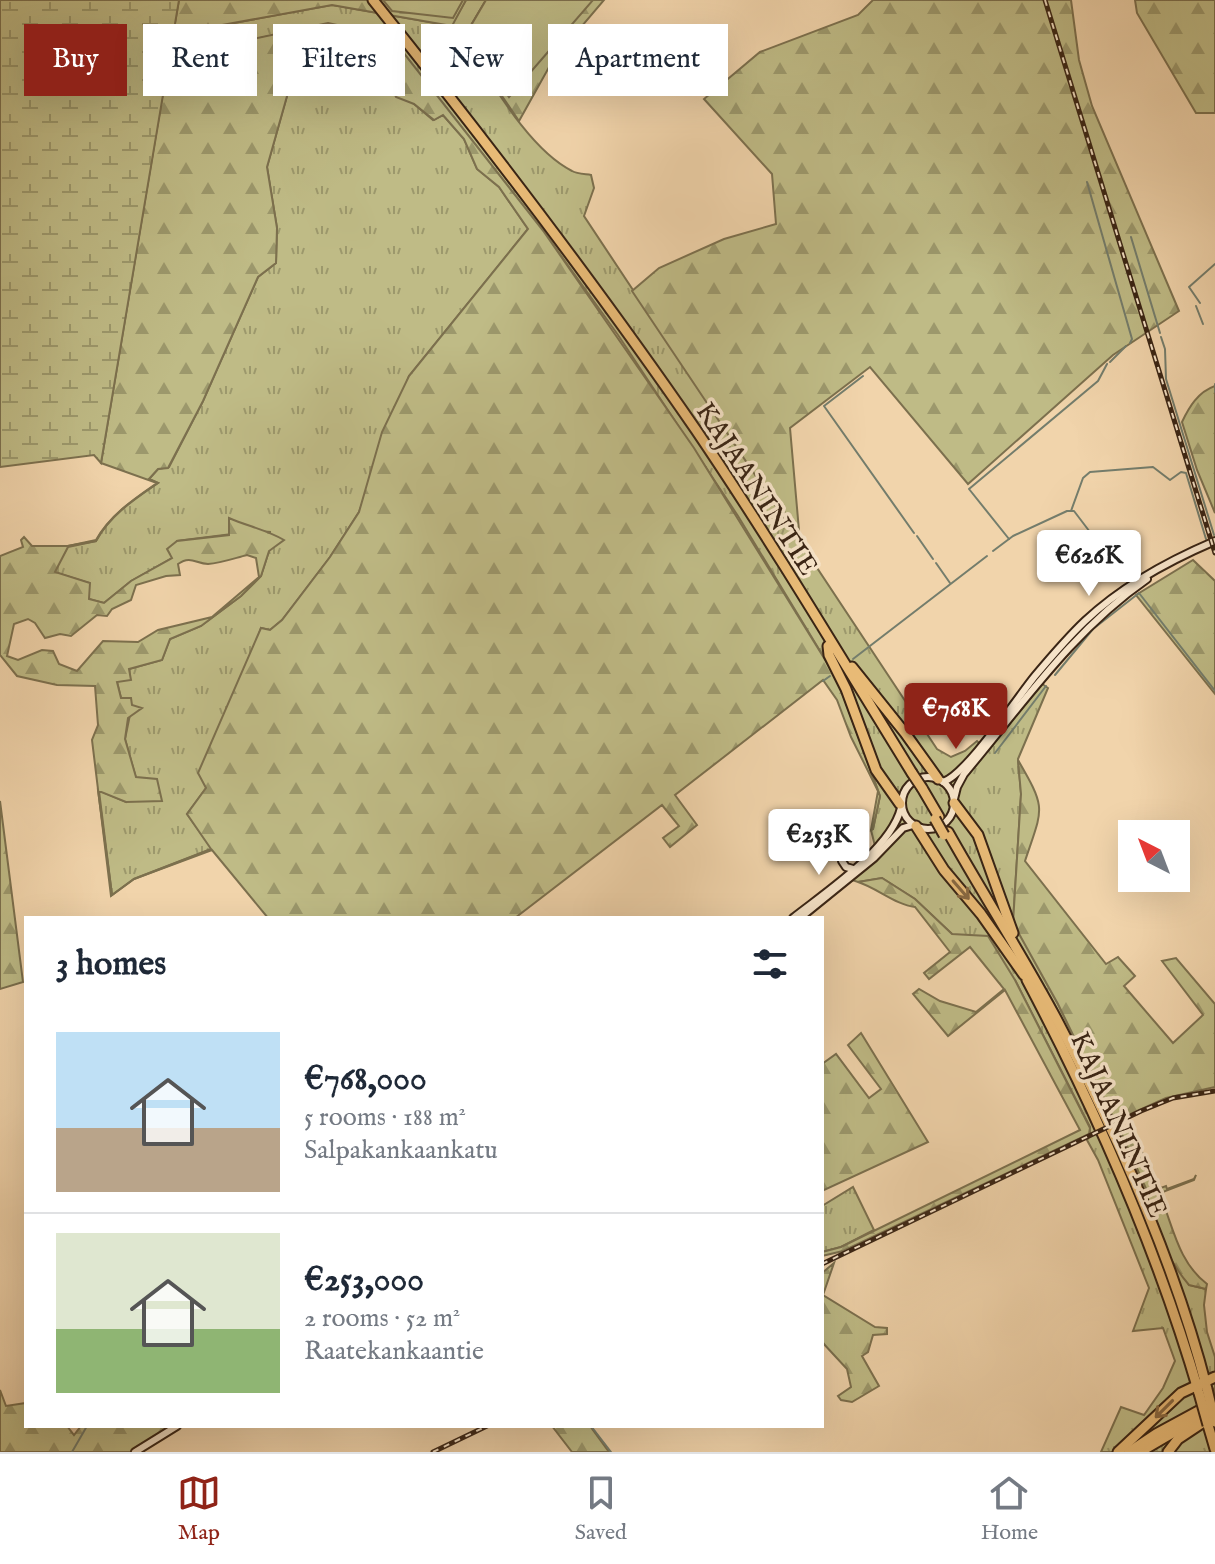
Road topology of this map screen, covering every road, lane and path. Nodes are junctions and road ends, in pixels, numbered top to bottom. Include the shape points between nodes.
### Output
1 (373, 0) edge
2 (1215, 541) edge
3 (1158, 569) junction
4 (830, 645) junction
5 (940, 781) junction
6 (954, 801) junction
7 (901, 806) junction
8 (915, 826) junction
9 (842, 861) dead end
10 (853, 869) junction
11 (795, 916) edge
12 (802, 916) edge
13 (1028, 975) junction
14 (1140, 1198) junction
15 (1153, 1202) dead end
16 (1196, 1369) junction
17 (1215, 1376) edge
18 (1202, 1387) junction
19 (1186, 1390) junction
20 (1215, 1402) edge
21 (1215, 1412) edge
22 (1212, 1423) edge
23 (174, 1428) edge
24 (1215, 1449) edge
25 (135, 1452) edge
26 (1118, 1452) edge
27 (1129, 1452) edge
28 (1140, 1452) edge
29 (1168, 1452) edge

1 - 4 highway, KAJAANINTIE via 556,235
2 - 3 main road
3 - 5 main road via 1130,584 1078,628 966,763 949,780
3 - 6 main road via 1062,654 964,774
4 - 5 highway via 839,648
4 - 7 highway via 829,655 876,770
4 - 13 highway, KAJAANINTIE, bridge
5 - 6 main road
5 - 7 main road via 913,781
6 - 8 main road via 951,817 941,826
6 - 13 highway via 978,835 1006,916 1032,970
7 - 8 main road
7 - 10 main road via 893,830
8 - 12 main road via 903,828
8 -> 13 highway
9 - 10 main road
10 - 11 main road
13 - 14 highway, KAJAANINTIE via 1083,1072
13 - 16 highway, KAJAANINTIE via 1114,1157
14 - 15 highway
14 - 16 highway, KAJAANINTIE via 1178,1297
16 - 17 highway
16 - 18 highway, KAJAANINTIE
16 - 19 highway
17 - 18 highway
18 - 19 highway
18 - 22 highway, KAJAANINTIE, bridge
19 -> 26 highway
20 - 27 highway
21 - 28 highway
21 - 29 highway
22 - 24 highway, KAJAANINTIE
23 - 25 main road

